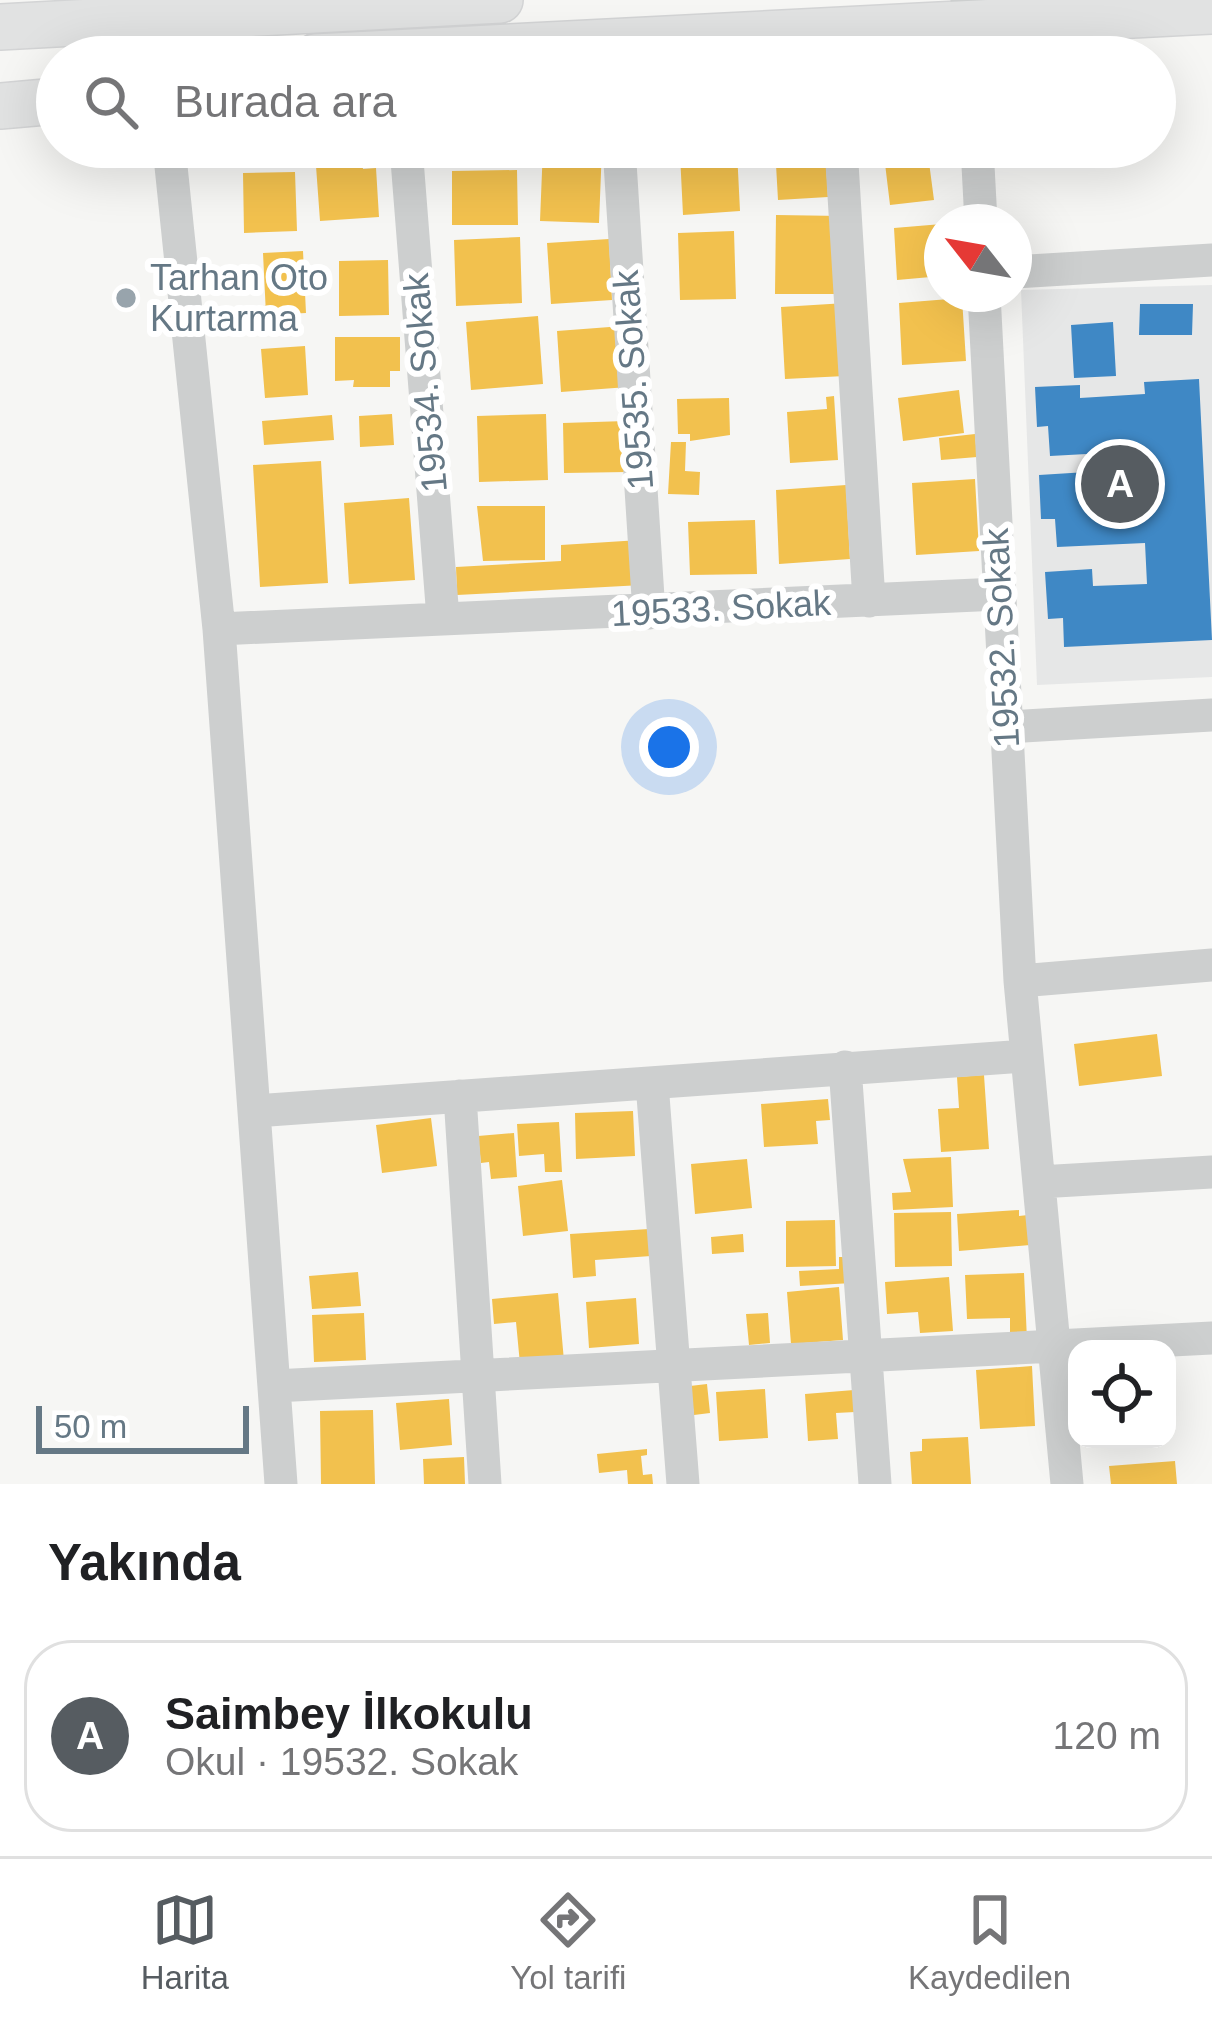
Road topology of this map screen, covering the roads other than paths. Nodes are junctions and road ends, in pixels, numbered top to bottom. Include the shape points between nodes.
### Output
1 (500, 0) edge
2 (1212, 11) edge
3 (0, 26) edge
4 (159, 26) edge
5 (970, 28) edge
6 (906, 36) edge
7 (36, 103) edge
8 (0, 106) edge
9 (171, 168) edge
10 (408, 168) edge
11 (621, 168) edge
12 (842, 168) edge
13 (978, 168) edge
14 (980, 204) edge
15 (1212, 260) edge
16 (1032, 271) edge
17 (985, 312) edge
18 (999, 594) junction
19 (869, 602) junction
20 (649, 613) junction
21 (443, 618) junction
22 (219, 629) junction
23 (1212, 715) edge
24 (1006, 727) junction
25 (1212, 965) edge
26 (1019, 981) junction
27 (1026, 1056) junction
28 (845, 1067) junction
29 (652, 1083) junction
30 (460, 1096) junction
31 (255, 1111) junction
32 (1212, 1172) edge
33 (1039, 1182) junction
34 (1212, 1338) edge
35 (1054, 1351) junction
36 (868, 1358) junction
37 (675, 1368) junction
38 (478, 1377) junction
39 (274, 1386) junction
40 (281, 1484) edge
41 (485, 1484) edge
42 (683, 1484) edge
43 (875, 1484) edge
44 (1067, 1484) edge

1 - 4 street
2 - 5 street
3 - 4 street
5 - 6 street
7 - 8 street
9 - 22 street
10 - 21 street, 19534. Sokak
11 - 20 street, 19535. Sokak
12 - 19 street
13 - 14 street
15 - 16 street
17 - 18 street, 19532. Sokak
18 - 19 street, 19533. Sokak
18 - 24 street, 19532. Sokak
19 - 20 street, 19533. Sokak
20 - 21 street, 19533. Sokak
21 - 22 street, 19533. Sokak
22 - 31 street
23 - 24 street
24 - 26 street, 19532. Sokak
25 - 26 street
26 - 27 street, 19532. Sokak
27 - 28 street
27 - 33 street, 19532. Sokak
28 - 29 street
28 - 36 street
29 - 30 street
29 - 37 street
30 - 31 street
30 - 38 street
31 - 39 street
32 - 33 street
33 - 35 street, 19532. Sokak
34 - 35 street
35 - 36 street
35 - 44 street, 19532. Sokak
36 - 37 street
36 - 43 street
37 - 38 street
37 - 42 street
38 - 39 street
38 - 41 street
39 - 40 street

